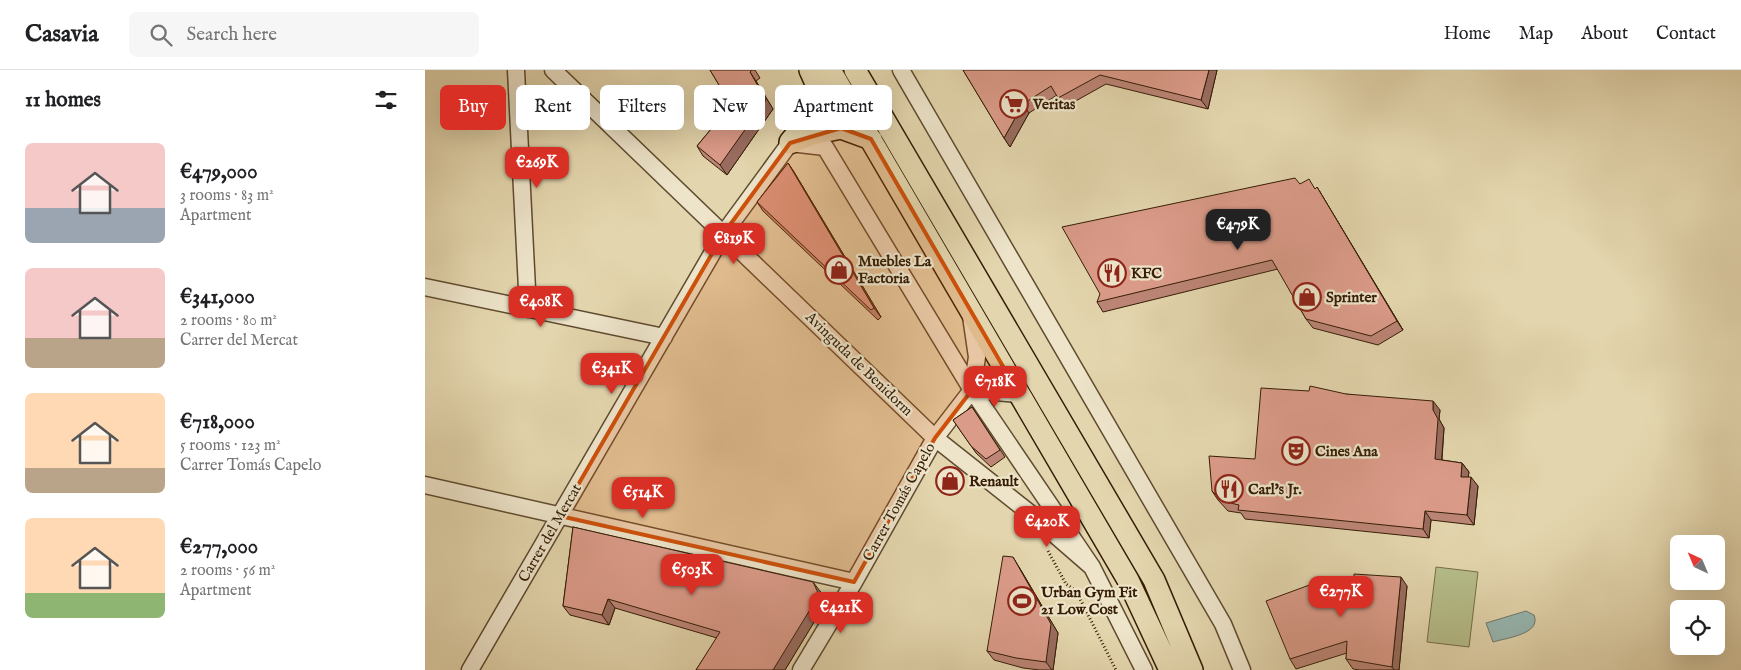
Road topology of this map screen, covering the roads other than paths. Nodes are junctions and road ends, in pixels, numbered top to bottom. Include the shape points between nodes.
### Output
1 (516, 70) edge
2 (553, 70) edge
3 (810, 70) edge
4 (830, 70) edge
5 (855, 70) edge
6 (901, 70) edge
7 (871, 139) junction
8 (790, 142) junction
9 (724, 233) junction
10 (425, 288) edge
11 (969, 308) junction
12 (528, 309) junction
13 (664, 337) junction
14 (972, 390) junction
15 (1019, 394) junction
16 (935, 438) junction
17 (425, 485) edge
18 (560, 516) junction
19 (1091, 567) junction
20 (854, 582) junction
21 (470, 670) edge
22 (801, 670) edge
23 (1144, 670) edge
24 (1170, 670) edge
25 (1192, 670) edge
26 (1242, 670) edge

1 - 12 street
2 - 9 street, Avinguda de Benidorm
3 - 8 main road via 818,93 817,104
4 - 7 main road
5 - 25 main road via 1154,580
6 - 26 street via 1223,624
7 - 8 main road via 841,128
7 - 11 main road
8 - 9 street, Carrer del Mercat
8 - 14 street via 825,147
9 - 13 street, Carrer del Mercat
9 - 16 street, Avinguda de Benidorm
10 - 12 street
11 - 14 street via 977,357
11 - 15 main road
12 - 13 street
13 - 18 street, Carrer del Mercat
14 - 15 street
14 - 16 street, Carrer Tomás Capelo
14 - 19 street
15 - 24 main road via 1128,580
16 - 19 street, Avinguda de Benidorm via 1031,514
16 - 20 street, Carrer Tomás Capelo
17 - 18 street
18 - 20 street
18 - 21 street, Carrer del Mercat
19 - 23 street, Avinguda de Benidorm
20 - 22 street, Carrer Tomás Capelo

